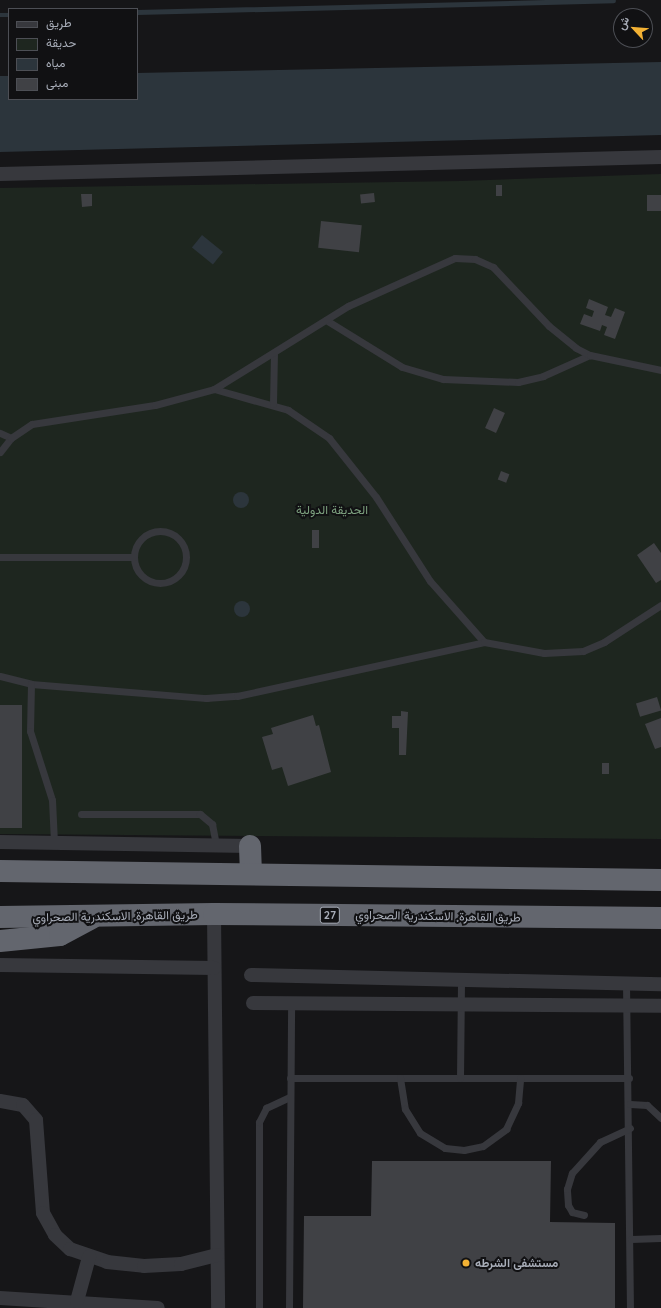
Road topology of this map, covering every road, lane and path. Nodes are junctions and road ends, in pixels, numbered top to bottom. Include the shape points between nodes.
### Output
1 (661, 157) edge
2 (0, 174) edge
3 (326, 320) junction
4 (274, 354) junction
5 (590, 355) junction
6 (661, 370) edge
7 (214, 390) junction
8 (273, 404) junction
9 (0, 433) edge
10 (10, 438) junction
11 (0, 452) edge
12 (0, 557) edge
13 (134, 557) junction
14 (661, 605) edge
15 (484, 642) junction
16 (0, 676) edge
17 (31, 684) junction
18 (81, 814) dead end
19 (0, 842) edge
20 (54, 842) junction
21 (216, 845) junction
22 (250, 846) joint
23 (0, 871) edge
24 (251, 873) junction
25 (661, 880) edge
26 (214, 914) junction
27 (0, 917) edge
28 (94, 918) junction
29 (661, 918) edge
30 (0, 941) edge
31 (0, 965) edge
32 (214, 968) junction
33 (251, 975) dead end
34 (461, 980) junction
35 (626, 983) junction
36 (661, 984) edge
37 (253, 1003) dead end
38 (291, 1004) junction
39 (461, 1004) junction
40 (626, 1005) junction
41 (661, 1006) edge
42 (290, 1078) junction
43 (400, 1078) junction
44 (460, 1078) junction
45 (520, 1078) junction
46 (629, 1078) junction
47 (290, 1098) junction
48 (0, 1101) edge
49 (630, 1104) junction
50 (661, 1118) edge
51 (630, 1128) junction
52 (584, 1215) dead end
53 (631, 1238) junction
54 (661, 1238) edge
55 (218, 1255) junction
56 (88, 1257) junction
57 (0, 1298) edge
58 (77, 1301) junction
59 (158, 1308) edge
60 (218, 1308) edge
61 (259, 1308) edge
62 (288, 1308) edge
63 (630, 1308) edge

1 - 2 street
3 - 4 lane
3 - 5 lane via 402,367 456,381 518,382 543,376
3 - 5 lane via 446,260 470,258 493,267 557,334
4 - 7 lane
4 - 8 lane
5 - 6 lane
7 - 8 lane
7 - 10 lane via 155,405 43,422
8 - 15 lane via 316,427 341,450 430,581
9 - 10 lane
10 - 11 lane
12 - 13 lane
13 - 13 lane via 142,538 161,530 179,538 187,556 182,572 160,583 139,573
14 - 15 lane via 604,642 583,651 544,652
15 - 17 lane via 221,697
16 - 17 lane
17 - 20 lane via 30,731 54,811
18 - 21 lane via 200,814 212,824
19 - 20 street
20 - 21 street
21 - 22 street
22 - 24 highway
23 - 24 highway
24 - 25 highway
26 - 28 highway, طريق القاهرة, الاسكندرية الصحراوي / 27
26 - 29 highway, طريق القاهرة, الاسكندرية الصحراوي / 27
26 - 32 street
27 - 28 highway, طريق القاهرة, الاسكندرية الصحراوي / 27
28 - 30 highway via 60,935
31 - 32 street
32 - 55 street
33 - 34 street
34 - 35 street
34 - 39 lane
35 - 36 street
35 - 40 lane
37 - 38 street
38 - 39 street
38 - 42 lane
39 - 40 street
39 - 44 lane
40 - 41 street
40 - 46 lane
42 - 43 lane
42 - 47 lane
43 - 44 lane
43 - 45 lane via 405,1109 420,1133 440,1146 464,1150 483,1146 506,1129 518,1103
44 - 45 lane
45 - 46 lane
46 - 49 lane
47 - 61 lane via 266,1108 260,1122
47 - 62 lane
48 - 56 street via 22,1106 36,1120 43,1213 62,1243
49 - 50 lane via 647,1105
49 - 51 lane
51 - 52 lane via 600,1142 572,1173 567,1188 568,1205 572,1212
51 - 53 lane
53 - 54 lane
53 - 63 lane
55 - 56 street via 181,1264 144,1266
55 - 60 street
56 - 58 street
57 - 58 street
58 - 59 street

